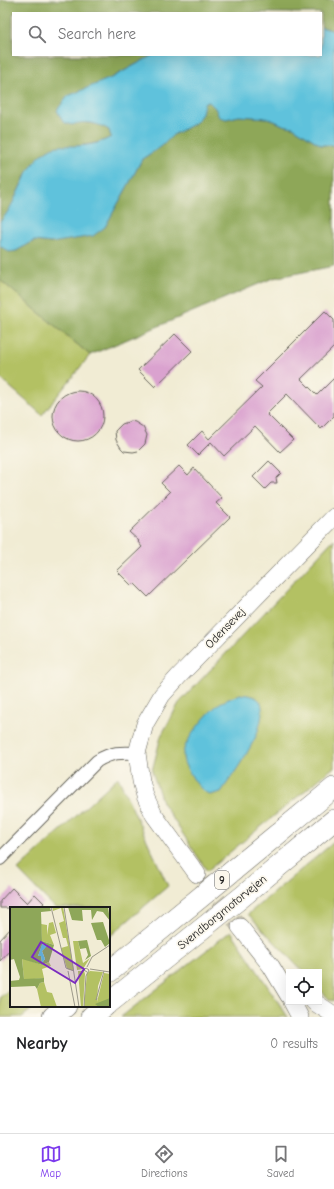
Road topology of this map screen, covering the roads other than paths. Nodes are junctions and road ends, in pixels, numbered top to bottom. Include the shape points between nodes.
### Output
1 (334, 517) edge
2 (137, 753) junction
3 (334, 788) edge
4 (334, 820) edge
5 (0, 858) edge
6 (197, 874) tunnel mouth
7 (240, 927) tunnel mouth
8 (271, 966) junction
9 (110, 971) edge
10 (286, 978) edge
11 (286, 991) edge
12 (110, 1002) edge
13 (294, 1005) edge
14 (319, 1005) edge
15 (65, 1007) edge
16 (104, 1007) edge
17 (334, 1015) edge
18 (53, 1017) edge
19 (92, 1017) edge
20 (300, 1017) edge

1 - 2 main road, Odensevej via 162,695 145,724
2 - 5 street via 110,753 97,761
2 - 6 main road, Odensevej via 145,796 154,815
3 - 9 highway, Svendborgmotorvejen / 9
4 - 12 highway, Svendborgmotorvejen / 9
7 - 8 main road
8 - 10 main road
8 - 11 main road
13 - 20 main road
14 - 17 main road
15 - 18 highway
16 - 19 highway

